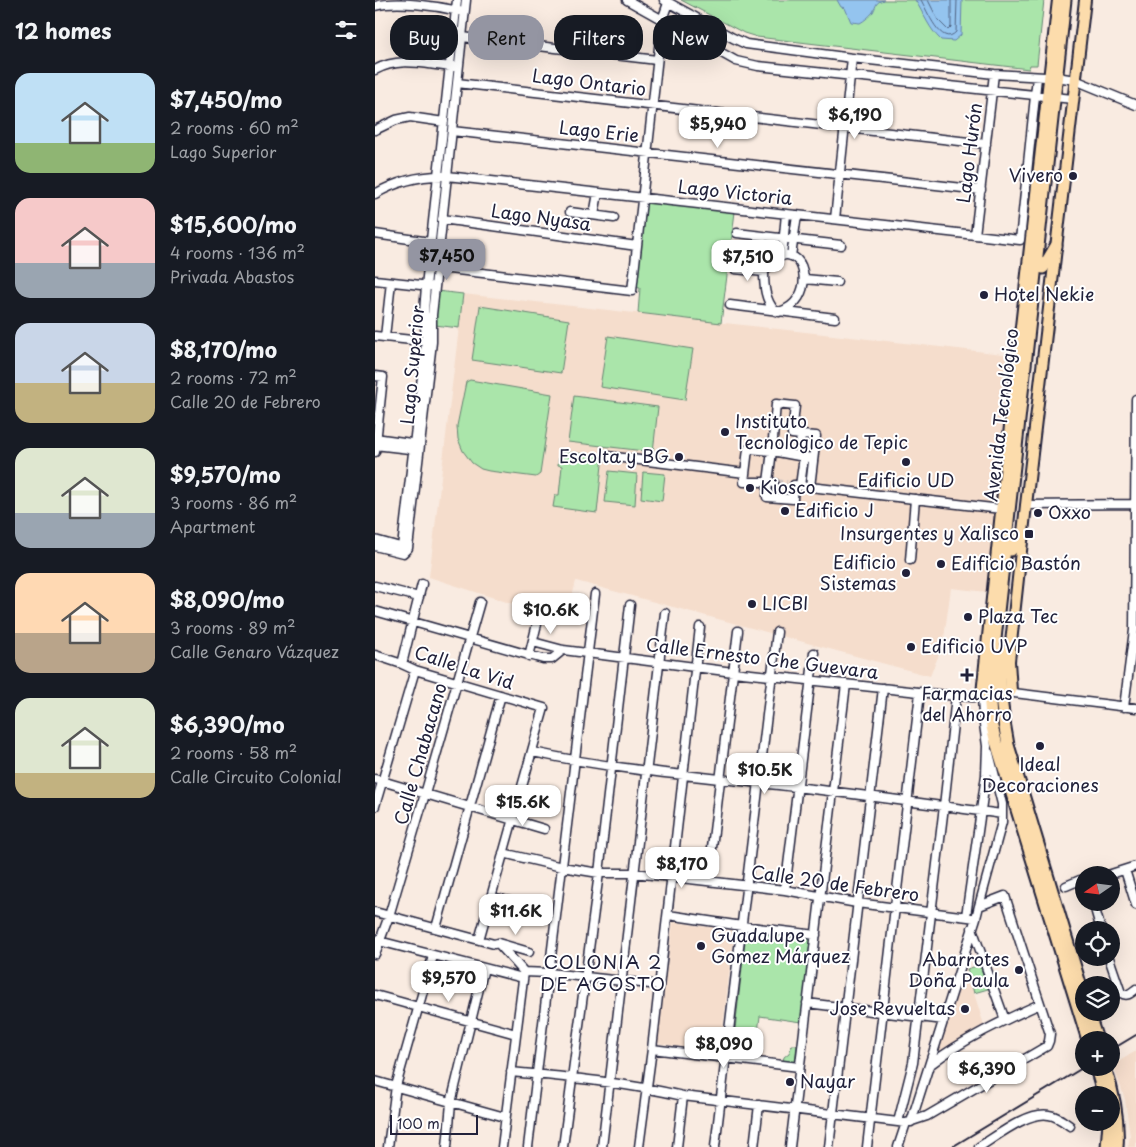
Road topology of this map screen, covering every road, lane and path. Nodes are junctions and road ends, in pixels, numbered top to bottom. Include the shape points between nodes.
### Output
1 (457, 0) edge
2 (467, 0) edge
3 (627, 0) edge
4 (1058, 0) edge
5 (1065, 0) edge
6 (1073, 0) edge
7 (1085, 0) edge
8 (666, 1) edge
9 (375, 6) edge
10 (456, 10) junction
11 (465, 12) junction
12 (663, 15) edge
13 (653, 18) edge
14 (462, 38) junction
15 (727, 56) edge
16 (852, 58) junction
17 (653, 60) edge
18 (657, 60) edge
19 (449, 67) junction
20 (459, 68) junction
21 (375, 70) edge
22 (994, 74) junction
23 (850, 76) junction
24 (1037, 77) junction
25 (1056, 78) junction
26 (1075, 80) junction
27 (457, 83) junction
28 (992, 91) junction
29 (1035, 95) junction
30 (1059, 98) junction
31 (1136, 105) edge
32 (653, 106) junction
33 (444, 122) junction
34 (845, 128) junction
35 (375, 130) edge
36 (452, 130) junction
37 (986, 144) junction
38 (647, 152) junction
39 (1048, 155) junction
40 (1039, 168) junction
41 (840, 174) junction
42 (437, 176) junction
43 (447, 176) junction
44 (981, 190) junction
45 (597, 193) junction
46 (375, 194) edge
47 (642, 198) junction
48 (1036, 198) junction
49 (570, 212) dead end
50 (786, 214) junction
51 (1042, 214) junction
52 (594, 215) junction
53 (797, 215) junction
54 (614, 218) dead end
55 (442, 219) junction
56 (835, 219) junction
57 (737, 233) dead end
58 (375, 234) edge
59 (975, 235) junction
60 (784, 238) junction
61 (793, 240) junction
62 (430, 242) junction
63 (841, 245) dead end
64 (637, 246) junction
65 (1056, 246) junction
66 (782, 256) junction
67 (791, 256) junction
68 (427, 266) junction
69 (437, 268) junction
70 (1043, 268) junction
71 (735, 269) dead end
72 (764, 272) junction
73 (805, 279) junction
74 (375, 280) edge
75 (391, 282) junction
76 (837, 282) dead end
77 (425, 286) junction
78 (435, 286) junction
79 (730, 305) dead end
80 (775, 310) junction
81 (835, 318) dead end
82 (375, 336) edge
83 (385, 337) junction
84 (429, 342) junction
85 (375, 376) edge
86 (1136, 399) edge
87 (801, 435) junction
88 (1136, 439) edge
89 (376, 442) edge
90 (417, 447) junction
91 (1007, 449) junction
92 (772, 451) junction
93 (375, 452) edge
94 (607, 456) dead end
95 (801, 456) junction
96 (813, 458) junction
97 (1014, 470) junction
98 (745, 473) junction
99 (771, 483) junction
100 (794, 485) junction
101 (810, 487) junction
102 (915, 499) junction
103 (1135, 504) edge
104 (1026, 505) junction
105 (1001, 509) junction
106 (1023, 533) junction
107 (375, 540) edge
108 (1135, 542) edge
109 (375, 546) edge
110 (405, 549) junction
111 (1011, 550) junction
112 (909, 560) dead end
113 (422, 584) dead end
114 (375, 586) edge
115 (1135, 586) edge
116 (595, 594) dead end
117 (419, 597) junction
118 (480, 602) dead end
119 (629, 605) dead end
120 (375, 610) edge
121 (665, 614) dead end
122 (539, 616) dead end
123 (413, 622) junction
124 (700, 627) dead end
125 (1135, 630) edge
126 (738, 631) dead end
127 (777, 632) dead end
128 (470, 638) junction
129 (533, 642) junction
130 (563, 650) junction
131 (813, 652) dead end
132 (587, 654) junction
133 (375, 655) edge
134 (529, 656) junction
135 (623, 658) junction
136 (659, 662) junction
137 (402, 664) junction
138 (696, 667) junction
139 (415, 670) junction
140 (733, 672) junction
141 (772, 676) junction
142 (810, 681) junction
143 (458, 683) junction
144 (846, 684) junction
145 (883, 688) junction
146 (1006, 692) junction
147 (919, 693) junction
148 (985, 694) junction
149 (501, 696) junction
150 (956, 696) junction
151 (1124, 707) junction
152 (1136, 708) edge
153 (987, 746) junction
154 (533, 752) junction
155 (574, 761) junction
156 (610, 766) junction
157 (647, 770) junction
158 (683, 774) junction
159 (721, 778) junction
160 (378, 780) edge
161 (759, 783) junction
162 (797, 787) junction
163 (834, 792) junction
164 (425, 794) junction
165 (871, 797) junction
166 (907, 801) junction
167 (375, 806) edge
168 (944, 806) junction
169 (470, 807) junction
170 (982, 812) junction
171 (1002, 814) junction
172 (514, 820) junction
173 (545, 829) dead end
174 (503, 853) junction
175 (1136, 866) edge
176 (562, 867) junction
177 (1125, 870) junction
178 (1120, 871) edge
179 (599, 873) junction
180 (633, 873) junction
181 (672, 877) junction
182 (708, 881) junction
183 (1075, 882) edge
184 (747, 886) junction
185 (1066, 886) dead end
186 (785, 890) junction
187 (821, 896) junction
188 (492, 897) junction
189 (857, 903) junction
190 (1136, 905) edge
191 (531, 906) dead end
192 (979, 906) junction
193 (894, 908) junction
194 (375, 912) edge
195 (931, 912) junction
196 (668, 915) junction
197 (389, 916) junction
198 (966, 916) junction
199 (976, 918) junction
200 (741, 926) junction
201 (436, 928) junction
202 (972, 928) junction
203 (816, 935) junction
204 (479, 940) junction
205 (377, 941) edge
206 (496, 943) junction
207 (529, 952) dead end
208 (375, 954) edge
209 (433, 956) junction
210 (1112, 966) edge
211 (484, 968) junction
212 (549, 973) junction
213 (524, 975) junction
214 (1078, 976) edge
215 (586, 977) junction
216 (621, 980) junction
217 (659, 985) junction
218 (1136, 989) edge
219 (375, 995) edge
220 (807, 1003) junction
221 (1040, 1004) junction
222 (418, 1007) junction
223 (845, 1008) junction
224 (882, 1012) junction
225 (919, 1017) junction
226 (943, 1020) junction
227 (1005, 1020) junction
228 (472, 1021) junction
229 (1085, 1031) edge
230 (516, 1034) junction
231 (652, 1049) junction
232 (725, 1058) junction
233 (931, 1064) junction
234 (799, 1067) junction
235 (511, 1072) junction
236 (537, 1074) junction
237 (1108, 1076) edge
238 (571, 1078) junction
239 (375, 1081) edge
240 (609, 1083) junction
241 (396, 1086) junction
242 (647, 1088) junction
243 (683, 1096) junction
244 (720, 1100) junction
245 (451, 1103) junction
246 (759, 1105) junction
247 (795, 1110) junction
248 (833, 1114) junction
249 (505, 1117) junction
250 (870, 1119) junction
251 (905, 1123) junction
252 (1070, 1126) dead end
253 (1108, 1131) edge
254 (388, 1147) edge
255 (447, 1147) edge
256 (502, 1147) edge
257 (528, 1147) edge
258 (563, 1147) edge
259 (602, 1147) edge
260 (639, 1147) edge
261 (677, 1147) edge
262 (715, 1147) edge
263 (754, 1147) edge
264 (790, 1147) edge
265 (829, 1147) edge
266 (867, 1147) edge
267 (898, 1147) edge
268 (979, 1147) edge
269 (1107, 1147) edge
270 (1117, 1147) edge

1 - 10 street, Lago Superior
2 - 11 street, Lago Superior
3 - 13 street
4 - 25 main road, Avenida Tecnológico
5 - 25 highway, Avenida Tecnológico
6 - 25 highway, Avenida Tecnológico
7 - 26 main road, Avenida Tecnológico
8 - 12 street
8 - 16 street via 746,44
9 - 10 street via 393,2
10 - 11 street
10 - 19 street, Lago Superior
11 - 14 street, Lago Superior
14 - 17 street
14 - 20 street, Lago Superior
15 - 23 street via 757,66
16 - 22 street
16 - 23 street
18 - 32 street
19 - 20 street
19 - 21 street via 407,61
19 - 33 street, Lago Superior
20 - 27 street, Lago Superior
22 - 24 street
22 - 28 street, Lago Hurón
23 - 28 street
23 - 34 street
24 - 25 street
24 - 29 street
25 - 26 street
25 - 30 highway, Avenida Tecnológico
26 - 30 main road, Avenida Tecnológico
26 - 31 street
27 - 32 street, Lago Ontario
27 - 36 street, Lago Superior
28 - 29 street
28 - 37 street, Lago Hurón
29 - 30 street
29 - 59 street, Lago Victoria via 1019,240
30 - 39 highway, Avenida Tecnológico
30 - 40 main road, Avenida Tecnológico
30 - 65 main road, Avenida Tecnológico
30 - 70 highway, Avenida Tecnológico
32 - 34 street, Lago Ontario
32 - 38 street
33 - 35 street via 410,117
33 - 42 street, Lago Superior
34 - 37 street, Lago Ontario
34 - 41 street
36 - 38 street, Lago Erie
36 - 43 street, Lago Superior
37 - 44 street, Lago Hurón
38 - 41 street, Lago Erie
38 - 47 street
39 - 40 highway
39 - 51 highway, Avenida Tecnológico
40 - 48 main road, Avenida Tecnológico
41 - 44 street, Lago Erie
41 - 56 street
42 - 43 street, Lago Victoria
42 - 46 street, Lago Victoria via 402,181
42 - 62 street, Lago Superior
43 - 45 street, Lago Victoria
43 - 55 street, Lago Superior
44 - 59 street, Lago Hurón
45 - 47 street, Lago Victoria
45 - 52 street
47 - 50 street, Lago Victoria
47 - 64 street
48 - 51 highway
48 - 91 main road, Avenida Tecnológico
49 - 52 street
50 - 53 street, Lago Victoria
50 - 60 street
51 - 97 highway, Avenida Tecnológico
52 - 54 street
53 - 56 street, Lago Victoria
53 - 61 street
55 - 64 street, Lago Nyasa
55 - 69 street, Lago Superior
56 - 59 street, Lago Victoria
57 - 60 street
58 - 62 street
60 - 61 street
60 - 66 street
61 - 63 street
61 - 67 street
62 - 68 street, Lago Superior
64 - 69 street via 632,291
65 - 70 highway
65 - 104 main road, Avenida Tecnológico
66 - 67 street
66 - 72 street
67 - 73 street via 800,264
68 - 69 street
68 - 77 street, Lago Superior
69 - 78 street, Lago Superior
70 - 111 highway, Avenida Tecnológico
71 - 72 street
72 - 80 street via 764,287
73 - 76 street
73 - 80 street via 800,297 793,305
74 - 75 street
75 - 77 street
75 - 83 street
77 - 78 street
77 - 84 street, Lago Superior via 424,312
78 - 84 street, Lago Superior
79 - 80 street
80 - 81 street
82 - 83 street
83 - 84 street
84 - 90 street, Lago Superior
85 - 89 street via 383,377
86 - 88 street
87 - 92 street via 792,434 795,406 776,404
87 - 95 street
87 - 96 street via 816,436
88 - 103 street
89 - 90 street
89 - 93 street
90 - 110 street, Lago Superior
91 - 97 highway
91 - 105 main road, Avenida Tecnológico
92 - 95 street
92 - 98 street via 748,449
92 - 99 street
94 - 98 street
95 - 96 street
95 - 100 street
96 - 101 street
97 - 148 highway, Avenida Tecnológico
98 - 99 street via 744,482
99 - 100 street via 767,497 793,500
100 - 101 street
101 - 102 street
102 - 105 street
102 - 112 street
103 - 104 street
103 - 108 street
104 - 106 main road, Avenida Tecnológico
105 - 148 main road, Avenida Tecnológico
106 - 111 highway
106 - 146 main road, Avenida Tecnológico
107 - 110 street
108 - 115 street
109 - 110 street via 403,553
111 - 146 highway, Avenida Tecnológico via 1000,662
113 - 117 street
114 - 117 street
115 - 125 street
116 - 132 street
117 - 123 street
118 - 128 street, Calle Chabacano
119 - 135 street
120 - 123 street
121 - 136 street
122 - 129 street
123 - 128 street
123 - 137 street
124 - 138 street
125 - 151 street
126 - 140 street
127 - 141 street
128 - 134 street
128 - 143 street, Calle Chabacano
129 - 130 street, Calle Ernesto Che Guevara
129 - 134 street
130 - 132 street, Calle Ernesto Che Guevara
130 - 134 street via 552,659
131 - 142 street
132 - 135 street, Calle Ernesto Che Guevara
132 - 155 street
133 - 137 street, Calle La Vid
135 - 136 street, Calle Ernesto Che Guevara
135 - 156 street
136 - 138 street, Calle Ernesto Che Guevara
136 - 157 street
137 - 139 street, Calle La Vid
138 - 140 street, Calle Ernesto Che Guevara
138 - 158 street
139 - 143 street, Calle La Vid
139 - 160 street
140 - 141 street, Calle Ernesto Che Guevara
140 - 159 street
141 - 142 street, Calle Ernesto Che Guevara
141 - 161 street
142 - 144 street, Calle Ernesto Che Guevara
142 - 162 street
143 - 149 street, Calle La Vid
143 - 164 street, Calle Chabacano
144 - 145 street, Calle Ernesto Che Guevara
144 - 163 street
145 - 147 street, Calle Ernesto Che Guevara
145 - 165 street
146 - 148 street, Calle Ernesto Che Guevara
146 - 151 street, Calle Ernesto Che Guevara
146 - 214 highway, Avenida Tecnológico via 1002,710 1008,745
147 - 150 street, Calle Ernesto Che Guevara
147 - 166 street
148 - 150 street, Calle Ernesto Che Guevara
148 - 153 street via 983,717
148 - 229 highway, Avenida Tecnológico via 999,751
149 - 154 street, Calle La Vid via 544,708
149 - 169 street
150 - 168 street
151 - 152 street, Calle Ernesto Che Guevara
153 - 170 street
153 - 171 street
154 - 155 street
154 - 172 street
155 - 156 street
155 - 176 street
156 - 157 street
156 - 179 street
157 - 158 street
157 - 180 street
158 - 159 street
158 - 181 street
159 - 161 street
159 - 182 street
160 - 164 street
160 - 167 street
161 - 162 street
161 - 184 street
162 - 163 street
162 - 186 street
163 - 165 street
163 - 187 street
164 - 169 street
164 - 197 street, Calle Chabacano
165 - 166 street
165 - 189 street
166 - 168 street
166 - 193 street
168 - 170 street
168 - 195 street
169 - 172 street
169 - 201 street
170 - 171 street
170 - 198 street
171 - 192 street
172 - 173 street
172 - 174 street
174 - 176 street, Calle 20 de Febrero
174 - 188 street
175 - 177 street
176 - 179 street, Calle 20 de Febrero
176 - 212 street
177 - 178 street
177 - 190 street
179 - 180 street, Calle 20 de Febrero
179 - 215 street
180 - 181 street, Calle 20 de Febrero
180 - 216 street
181 - 182 street, Calle 20 de Febrero
181 - 196 street
182 - 184 street, Calle 20 de Febrero
183 - 185 street
184 - 186 street, Calle 20 de Febrero
184 - 200 street
186 - 187 street, Calle 20 de Febrero
187 - 189 street, Calle 20 de Febrero
187 - 203 street
188 - 191 street
188 - 204 street
189 - 193 street, Calle 20 de Febrero
189 - 223 street
192 - 199 street
192 - 221 street via 1005,896
193 - 195 street, Calle 20 de Febrero
193 - 224 street
194 - 197 street
195 - 198 street, Calle 20 de Febrero
195 - 225 street
196 - 200 street
196 - 217 street
197 - 201 street
197 - 205 street, Calle Chabacano
198 - 199 street, Calle 20 de Febrero
199 - 202 street
200 - 203 street
200 - 232 street
201 - 204 street
202 - 226 street
202 - 227 street
203 - 220 street
204 - 206 street
205 - 208 street, Calle Chabacano
205 - 209 street
206 - 207 street
206 - 213 street
209 - 211 street
209 - 222 street
210 - 218 street via 1121,993 1128,995
211 - 213 street
211 - 228 street
212 - 213 street
212 - 215 street
212 - 236 street
213 - 230 street
215 - 216 street
215 - 238 street
216 - 217 street
216 - 240 street
217 - 231 street
219 - 222 street
220 - 223 street
220 - 234 street
221 - 227 street
221 - 251 street via 1050,1034 1047,1046 927,1116
222 - 228 street
222 - 241 street
223 - 224 street
223 - 248 street
224 - 225 street
224 - 250 street
225 - 226 street
225 - 251 street
226 - 233 street
227 - 233 street
228 - 230 street
228 - 245 street
230 - 235 street
231 - 232 street
231 - 242 street
232 - 234 street
232 - 244 street
233 - 251 street
234 - 247 street
235 - 236 street
235 - 249 street
236 - 238 street
236 - 257 street
237 - 270 highway via 1116,1103
238 - 240 street
238 - 258 street
239 - 241 street
240 - 242 street
240 - 259 street
241 - 245 street
241 - 254 street
242 - 243 street
242 - 260 street
243 - 244 street
243 - 261 street
244 - 246 street
244 - 262 street
245 - 249 street
245 - 255 street
246 - 247 street
246 - 263 street
247 - 248 street
247 - 264 street
248 - 250 street
248 - 265 street
249 - 256 street
250 - 251 street
250 - 266 street
251 - 267 street
252 - 268 street via 1059,1118 1044,1114 1028,1118
253 - 269 highway

